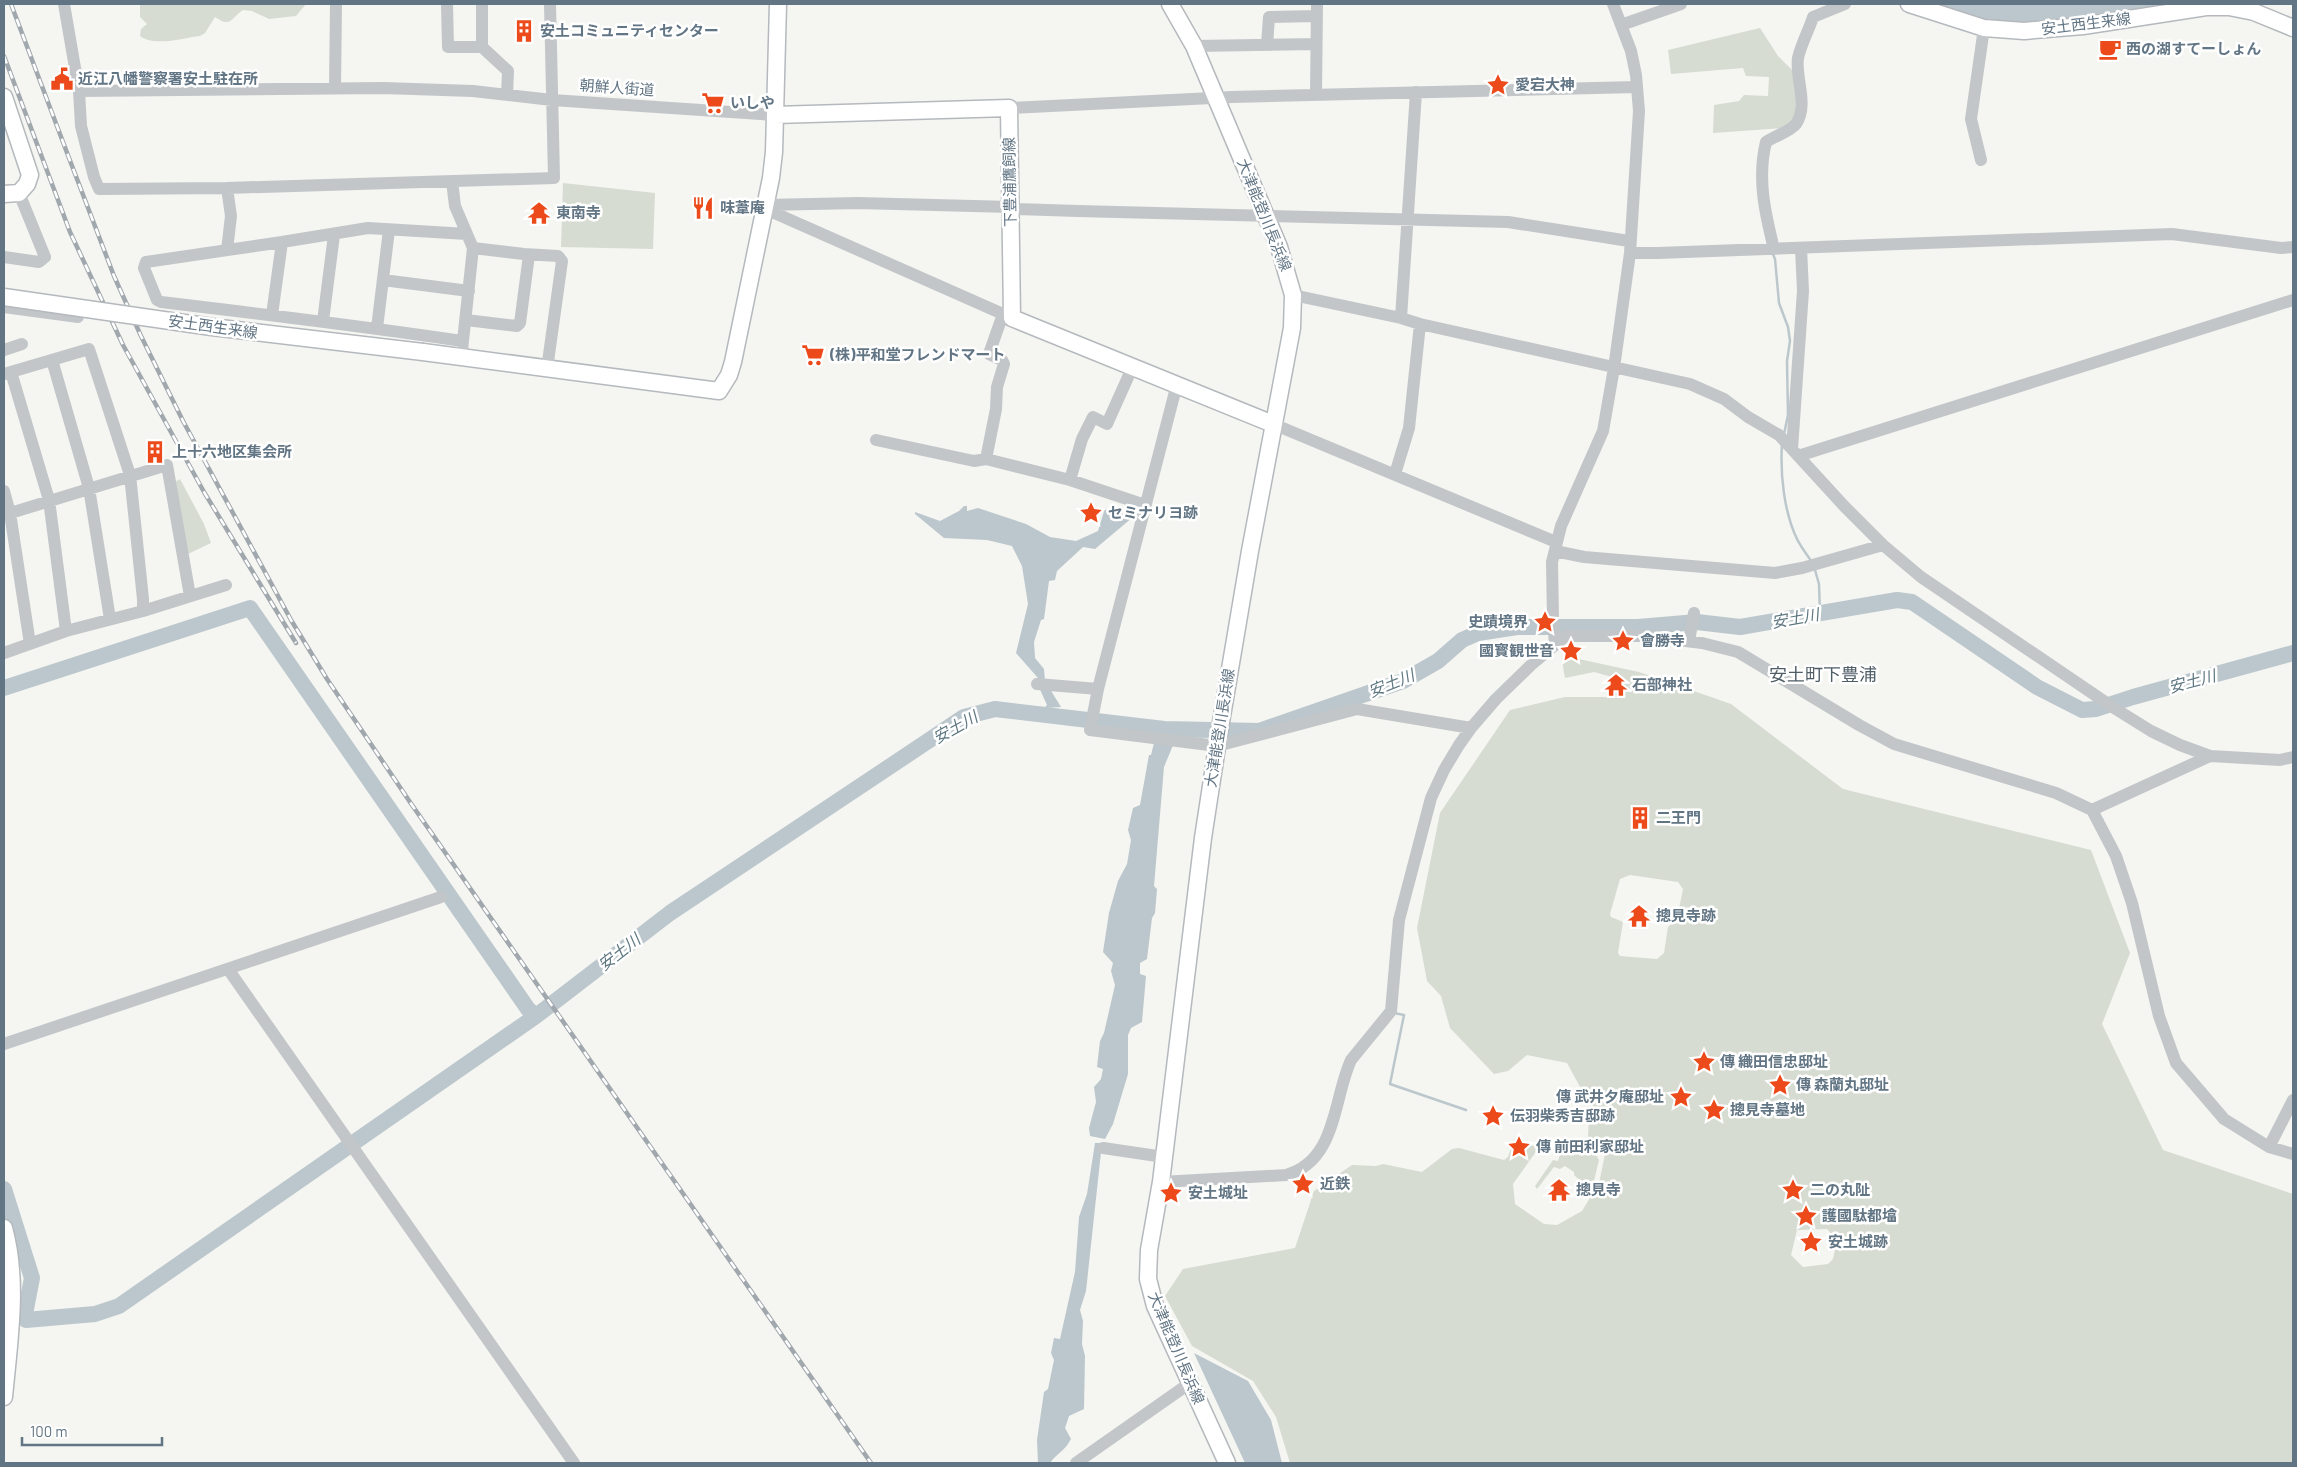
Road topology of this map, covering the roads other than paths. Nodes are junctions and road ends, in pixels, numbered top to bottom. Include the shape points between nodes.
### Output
1 (64, 4) edge
2 (336, 4) edge
3 (447, 4) edge
4 (482, 4) edge
5 (550, 4) edge
6 (778, 4) edge
7 (1170, 4) edge
8 (1613, 4) edge
9 (1681, 4) edge
10 (1845, 4) edge
11 (1909, 4) edge
12 (1317, 10) edge
13 (1621, 25) junction
14 (1984, 28) junction
15 (2293, 28) edge
16 (1267, 44) junction
17 (1316, 44) junction
18 (1194, 46) junction
19 (482, 47) junction
20 (1636, 87) junction
21 (335, 88) junction
22 (80, 91) junction
23 (1416, 92) junction
24 (1316, 94) junction
25 (507, 95) junction
26 (4, 97) edge
27 (1216, 98) junction
28 (552, 100) junction
29 (1008, 108) junction
30 (775, 115) junction
31 (1980, 160) dead end
32 (452, 181) junction
33 (227, 188) junction
34 (11, 194) edge
35 (764, 205) junction
36 (1011, 207) junction
37 (1266, 216) junction
38 (1408, 220) junction
39 (389, 230) junction
40 (467, 234) junction
41 (334, 235) junction
42 (282, 242) junction
43 (1630, 247) junction
44 (2293, 247) edge
45 (473, 248) junction
46 (1801, 248) junction
47 (1774, 249) junction
48 (227, 250) junction
49 (529, 254) junction
50 (4, 257) edge
51 (383, 280) junction
52 (469, 291) junction
53 (1293, 295) junction
54 (4, 298) edge
55 (2293, 300) edge
56 (4, 307) edge
57 (272, 315) junction
58 (1008, 316) junction
59 (78, 317) dead end
60 (1401, 318) junction
61 (466, 320) junction
62 (323, 321) junction
63 (1420, 324) junction
64 (377, 328) junction
65 (22, 344) dead end
66 (462, 349) junction
67 (4, 350) edge
68 (52, 360) junction
69 (1133, 366) junction
70 (1614, 368) junction
71 (547, 369) junction
72 (7, 373) edge
73 (1176, 384) junction
74 (1273, 424) junction
75 (876, 440) dead end
76 (1789, 446) junction
77 (986, 458) junction
78 (1395, 474) junction
79 (130, 475) junction
80 (1070, 480) junction
81 (89, 488) junction
82 (4, 491) edge
83 (49, 500) junction
84 (1145, 505) junction
85 (7, 514) edge
86 (1884, 545) junction
87 (1556, 546) junction
88 (226, 585) dead end
89 (190, 596) junction
90 (143, 611) junction
91 (1694, 613) dead end
92 (110, 619) junction
93 (66, 631) junction
94 (1691, 635) junction
95 (1554, 642) junction
96 (30, 644) junction
97 (4, 653) edge
98 (1042, 684) dead end
99 (1098, 689) junction
100 (1471, 728) junction
101 (1219, 734) junction
102 (2210, 756) junction
103 (2293, 757) edge
104 (2092, 810) junction
105 (441, 897) dead end
106 (228, 969) junction
107 (4, 1044) edge
108 (2293, 1100) edge
109 (2269, 1147) junction
110 (1103, 1148) dead end
111 (2293, 1154) edge
112 (1164, 1157) junction
113 (1161, 1182) junction
114 (4, 1228) edge
115 (7, 1268) edge
116 (1190, 1383) junction
117 (4, 1397) edge
118 (574, 1463) edge
119 (1076, 1463) edge
120 (1227, 1463) edge

1 - 22 street
2 - 21 street
3 - 19 street via 448,46
4 - 19 street
5 - 28 street
6 - 30 main road
7 - 18 main road, 大津能登川長浜線
8 - 13 street
9 - 13 street
10 - 47 street via 1813,17 1798,58 1801,107 1797,123 1790,131 1766,142 1762,187
11 - 14 main road, 安土西生来線
12 - 16 street via 1268,17
12 - 17 street
13 - 20 street via 1631,51
14 - 15 main road, 安土西生来線 via 2024,31 2083,26 2206,7 2229,7 2254,12
14 - 31 street via 1971,119
16 - 17 street
16 - 18 street
17 - 24 street
18 - 27 main road, 大津能登川長浜線
19 - 25 street via 508,71
20 - 23 street
20 - 43 street via 1639,111
21 - 22 street, 朝鮮人街道
21 - 25 street, 朝鮮人街道 via 474,91
22 - 33 street via 81,126 99,188
23 - 24 street
23 - 38 street
24 - 27 street
25 - 28 street, 朝鮮人街道
26 - 34 main road via 30,175 27,184
27 - 29 street
27 - 37 main road, 大津能登川長浜線
28 - 30 street, 朝鮮人街道
28 - 32 street via 554,178
29 - 30 main road
29 - 36 main road, 下豊浦鷹飼線
30 - 35 main road via 771,178
32 - 33 street
32 - 40 street via 455,206
33 - 48 street via 231,216
34 - 50 street via 45,257 39,262
35 - 36 street via 858,203
35 - 58 street via 778,215
35 - 71 main road, 安土西生来線 via 733,362 719,391
36 - 37 street
36 - 58 main road, 下豊浦鷹飼線
37 - 38 street
37 - 53 main road, 大津能登川長浜線
38 - 43 street via 1508,222
38 - 60 street
39 - 40 street
39 - 41 street via 368,228
39 - 51 street
40 - 45 street
41 - 42 street
41 - 62 street
42 - 48 street
42 - 57 street
43 - 47 street
43 - 70 street
44 - 46 street via 2172,234
45 - 49 street
45 - 52 street
46 - 47 street
46 - 76 street via 1803,291
48 - 57 street via 146,262 144,268 157,300
49 - 61 street via 520,323 517,326
49 - 71 street via 558,256 562,261
51 - 52 street
51 - 64 street
52 - 61 street
53 - 60 street
53 - 74 main road, 大津能登川長浜線 via 1292,328
54 - 66 main road, 安土西生来線, bridge via 423,352
55 - 76 street
56 - 59 street
57 - 62 street
58 - 69 main road
58 - 77 street via 989,354 1004,364
60 - 63 street
61 - 66 street
62 - 64 street
63 - 70 street
63 - 78 street via 1408,428
64 - 66 street
65 - 67 street
66 - 71 main road, 安土西生来線
68 - 72 street
68 - 79 street via 89,349
68 - 81 street
69 - 73 main road
69 - 80 street via 1107,424 1093,417 1082,439
70 - 76 street via 1690,384 1724,399
70 - 87 street via 1603,431 1561,526
72 - 83 street
73 - 74 main road
73 - 84 street
74 - 78 street
74 - 101 main road, 大津能登川長浜線
75 - 77 street via 974,461
76 - 86 street
77 - 80 street
78 - 87 street
79 - 81 street
79 - 89 street via 167,465
79 - 90 street
80 - 84 street
81 - 83 street
81 - 92 street
82 - 85 street
83 - 85 street
83 - 93 street
84 - 99 street
85 - 96 street
86 - 87 street via 1776,573 1584,557
86 - 102 street via 1929,583 2114,708 2166,738
87 - 95 street via 1552,562
88 - 89 street
89 - 90 street
90 - 92 street
91 - 94 street
92 - 93 street
93 - 96 street
94 - 95 street via 1588,634 1566,636
94 - 104 street via 1738,652 1894,744 2056,793
95 - 100 street
96 - 97 street
98 - 99 street
99 - 101 street via 1090,730 1182,741
100 - 101 street via 1357,709
100 - 113 street via 1444,770 1431,798 1400,915 1391,1012 1351,1060 1331,1128 1316,1155 1296,1172 1286,1174
101 - 112 main road, 大津能登川長浜線
102 - 103 street via 2280,760
102 - 104 street
104 - 109 street via 2116,856 2129,895 2159,1016 2176,1063 2224,1119
105 - 106 street
106 - 107 street
106 - 118 street
108 - 109 street
109 - 111 street
110 - 112 street
112 - 113 main road, 大津能登川長浜線
113 - 116 main road, 大津能登川長浜線 via 1149,1250 1148,1279 1155,1306
114 - 115 main road
115 - 117 main road via 11,1324
116 - 119 street
116 - 120 main road, 大津能登川長浜線

